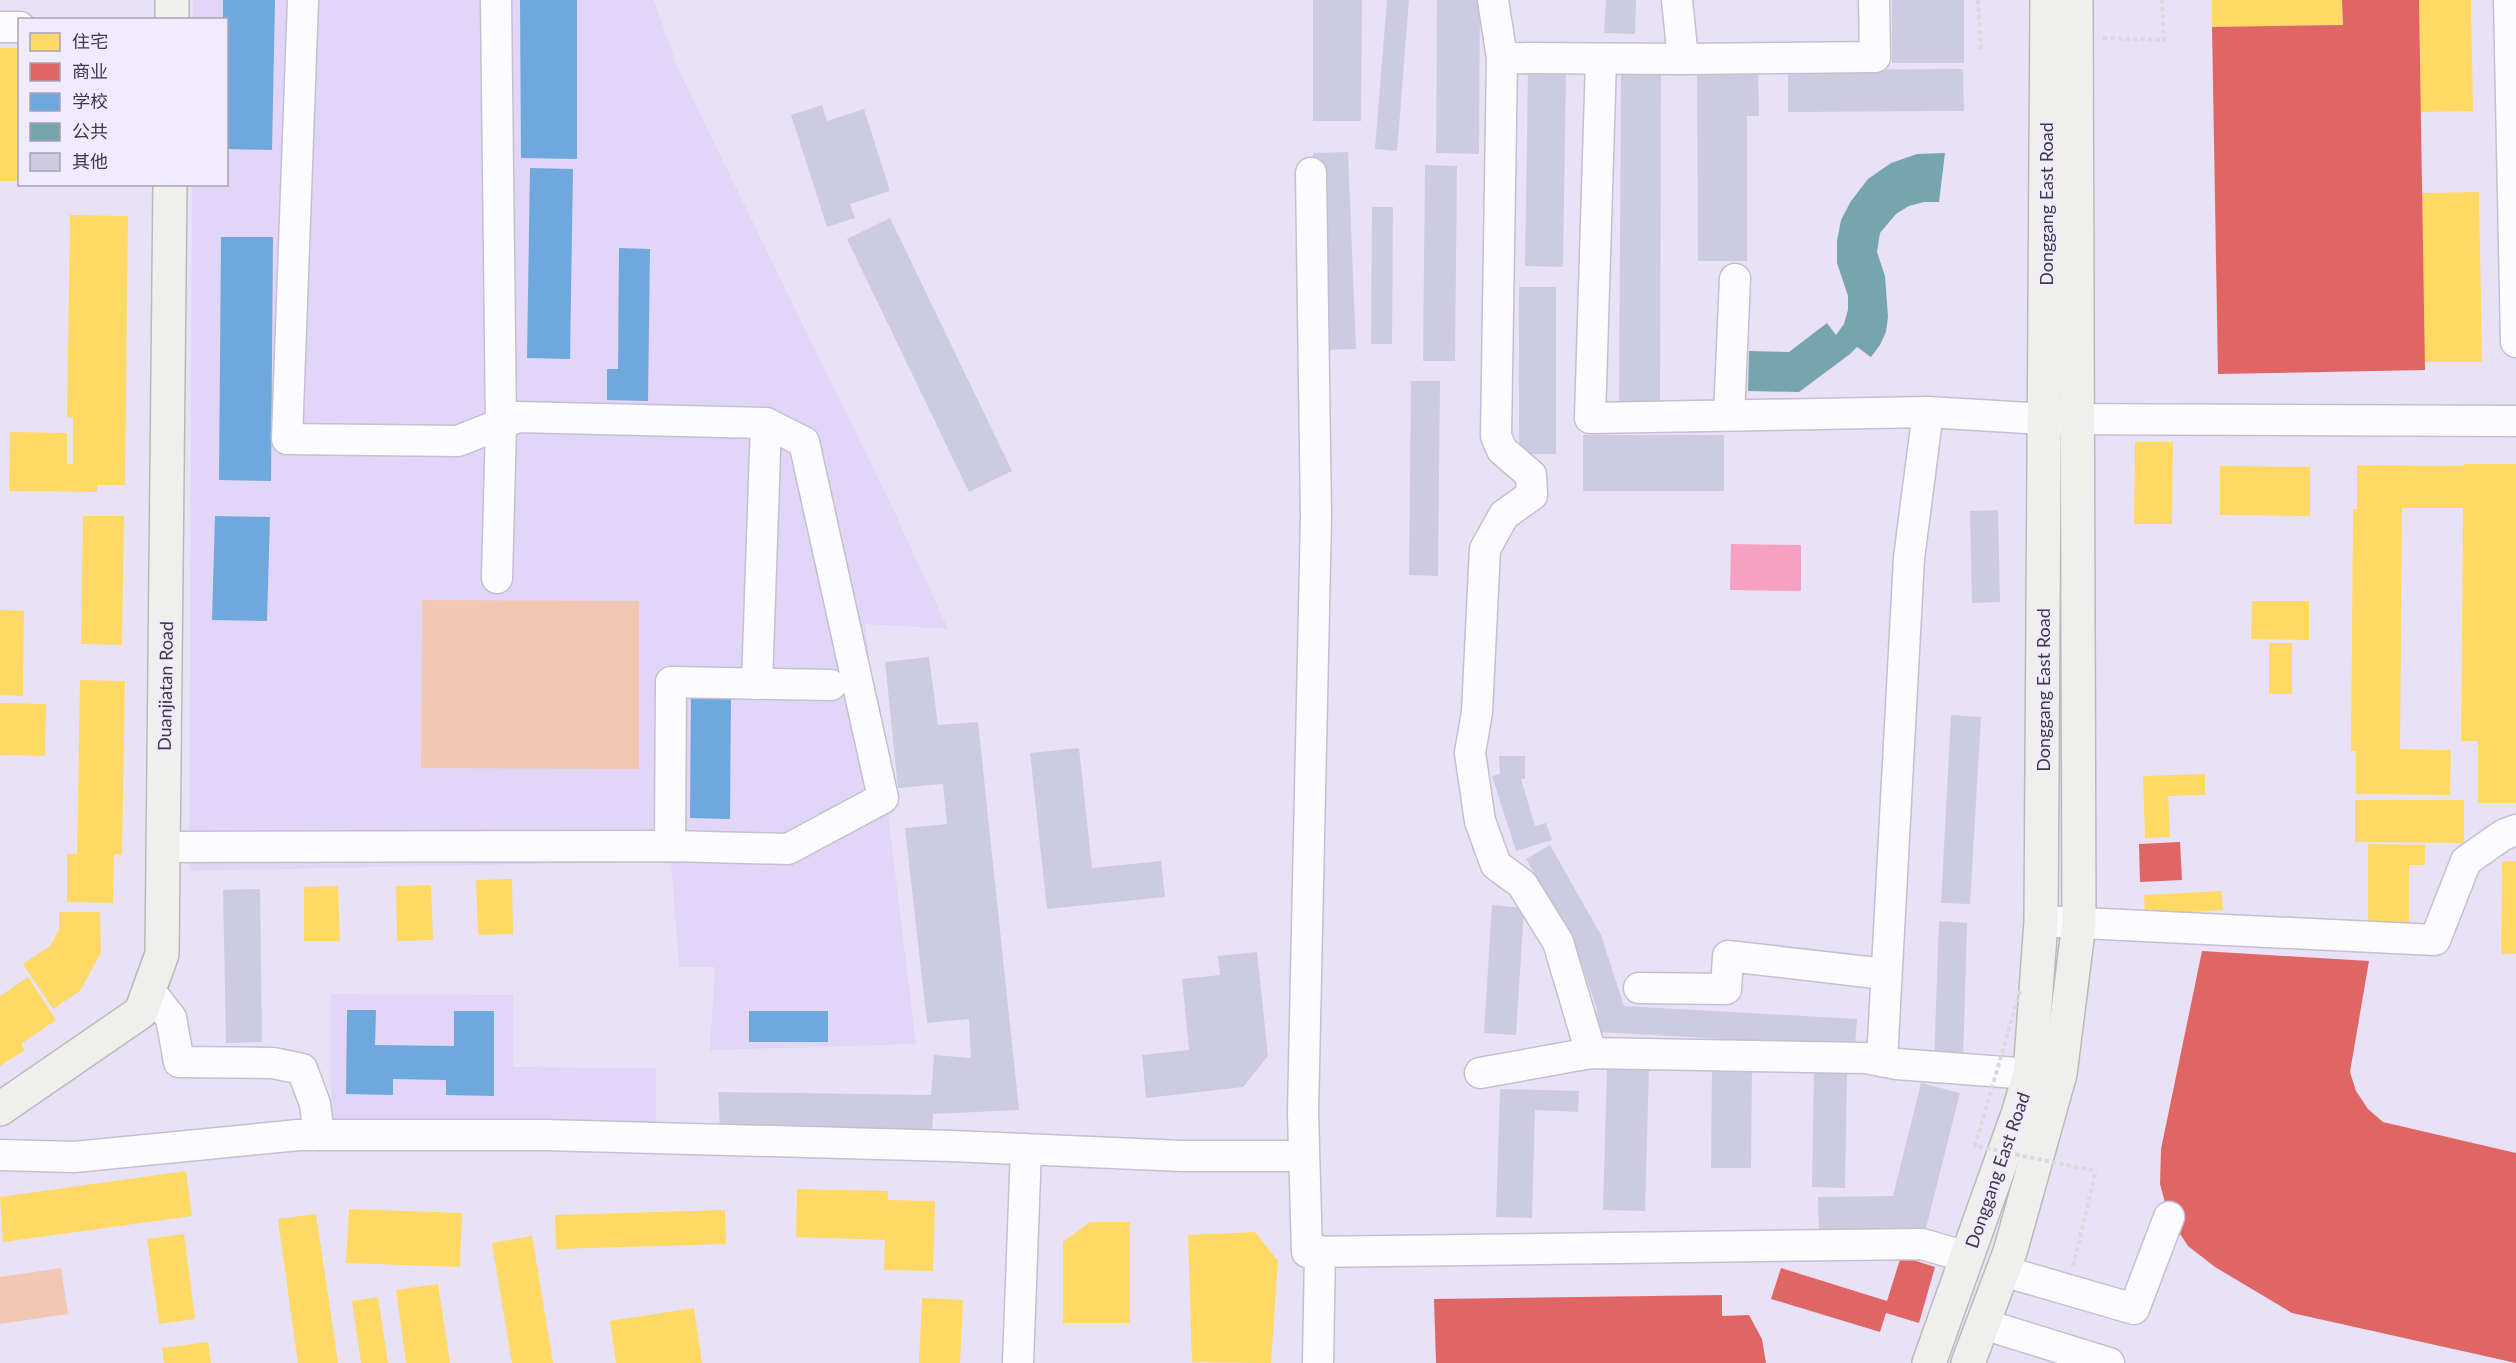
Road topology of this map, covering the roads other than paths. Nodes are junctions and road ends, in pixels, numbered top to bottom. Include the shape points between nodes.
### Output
1 (172, 0) edge
2 (303, 0) edge
3 (496, 0) edge
4 (1493, 0) edge
5 (1677, 0) edge
6 (1874, 0) edge
7 (2048, 0) edge
8 (2076, 0) edge
9 (2510, 0) edge
10 (172, 18) edge
11 (0, 27) edge
12 (18, 27) edge
13 (1502, 58) junction
14 (1683, 58) junction
15 (1601, 60) junction
16 (1311, 174) dead end
17 (170, 186) edge
18 (2515, 229) edge
19 (1736, 279) dead end
20 (2516, 342) edge
21 (1928, 412) junction
22 (1729, 415) junction
23 (2044, 419) junction
24 (2078, 419) junction
25 (2516, 422) edge
26 (766, 423) junction
27 (501, 424) junction
28 (497, 578) dead end
29 (757, 684) junction
30 (831, 686) dead end
31 (2516, 830) edge
32 (670, 846) junction
33 (163, 847) junction
34 (2041, 921) junction
35 (2079, 923) junction
36 (1886, 974) junction
37 (1638, 988) dead end
38 (150, 990) junction
39 (1591, 1053) junction
40 (1882, 1061) junction
41 (1480, 1073) dead end
42 (2030, 1074) junction
43 (0, 1109) edge
44 (319, 1135) junction
45 (1026, 1149) junction
46 (0, 1155) edge
47 (1304, 1156) junction
48 (2169, 1217) dead end
49 (1320, 1251) junction
50 (1967, 1257) junction
51 (2003, 1271) junction
52 (1983, 1324) junction
53 (1018, 1363) edge
54 (1318, 1363) edge
55 (1929, 1363) edge
56 (1968, 1363) edge
57 (2109, 1363) edge

1 - 10 main road
2 - 27 street via 287,439 458,441
3 - 27 street
4 - 13 street
5 - 14 street
6 - 14 street via 1875,57
7 - 23 main road, Donggang East Road
8 - 24 main road, Donggang East Road
9 - 18 street
11 - 12 street
13 - 15 street
13 - 39 street via 1496,436 1502,450 1531,475 1532,495 1504,515 1485,549 1477,712 1470,753 1480,821 1496,865 1522,884 1558,942
14 - 15 street
15 - 22 street via 1590,418
16 - 47 street via 1316,517
17 - 33 main road, Duanjiatan Road
18 - 20 street
19 - 22 street
21 - 22 street
21 - 23 street
21 - 36 street via 1909,558
23 - 24 street
23 - 34 main road, Donggang East Road
24 - 25 street
24 - 35 main road, Donggang East Road
26 - 27 street via 518,417
26 - 29 street
26 - 32 street via 804,442 883,798 788,849
27 - 28 street
29 - 30 street
29 - 32 street via 671,682
31 - 35 street via 2466,861 2435,940
32 - 33 street
33 - 38 main road, Duanjiatan Road via 162,954
34 - 35 street
34 - 42 main road, Donggang East Road
35 - 51 main road, Donggang East Road via 2060,1074
36 - 37 street via 1728,956 1726,989
36 - 40 street
38 - 43 main road, Duanjiatan Road via 141,1012
38 - 44 street via 171,1018 179,1062 273,1064 302,1069 315,1104
39 - 40 street
39 - 41 street
40 - 42 street
42 - 50 main road, Donggang East Road
44 - 45 street via 546,1135
44 - 46 street via 74,1157
45 - 47 street via 1182,1156
45 - 53 street
47 - 49 street via 1307,1252
48 - 51 street via 2134,1309
49 - 50 street via 1922,1244
49 - 54 street
50 - 55 main road, Donggang East Road
51 - 52 main road, Donggang East Road
52 - 56 main road, Donggang East Road
52 - 57 street

